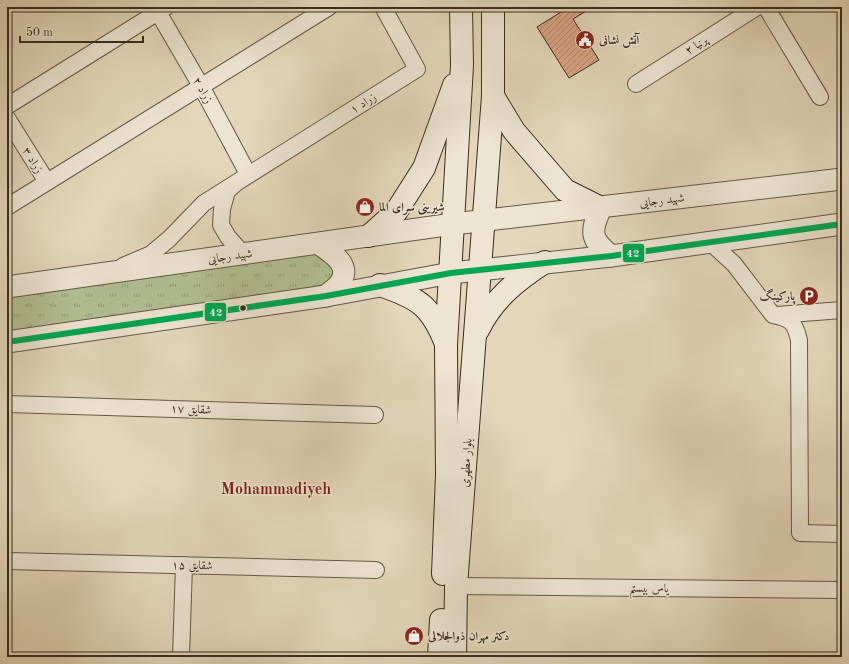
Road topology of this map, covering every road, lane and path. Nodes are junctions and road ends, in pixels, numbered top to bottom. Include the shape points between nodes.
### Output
1 (329, 7) edge
2 (382, 7) edge
3 (461, 7) edge
4 (493, 7) edge
5 (757, 7) edge
6 (766, 7) edge
7 (160, 9) edge
8 (462, 65) junction
9 (636, 84) dead end
10 (201, 86) junction
11 (493, 96) junction
12 (820, 97) dead end
13 (7, 106) edge
14 (7, 118) edge
15 (248, 174) junction
16 (842, 179) edge
17 (47, 182) junction
18 (7, 207) edge
19 (601, 208) junction
20 (482, 221) junction
21 (453, 224) junction
22 (842, 224) edge
23 (370, 236) junction
24 (710, 242) junction
25 (319, 244) junction
26 (243, 254) junction
27 (611, 256) junction
28 (545, 262) junction
29 (480, 269) junction
30 (451, 272) junction
31 (105, 274) junction
32 (380, 285) junction
33 (7, 287) edge
34 (326, 296) junction
35 (842, 310) edge
36 (773, 315) junction
37 (475, 337) junction
38 (7, 342) edge
39 (446, 345) junction
40 (7, 404) edge
41 (375, 415) dead end
42 (842, 534) edge
43 (7, 561) edge
44 (184, 565) junction
45 (376, 570) dead end
46 (456, 586) junction
47 (842, 590) edge
48 (181, 657) edge
49 (439, 657) edge
50 (455, 657) edge

1 - 10 street
2 - 15 street, زراد ۱ via 417,69
3 - 8 main road, بلوار مطهری
4 - 11 main road, بلوار مطهری
5 - 9 street, پرنیا ۲
6 - 12 street
7 - 10 street, زراد ۲
7 - 13 street
8 - 21 main road, بلوار مطهری
8 - 23 main road via 424,168 396,212
10 - 15 street, زراد ۲
10 - 17 street
11 - 19 main road via 514,131 565,190
11 - 20 main road, بلوار مطهری
14 - 17 street, زراد ۳
15 - 26 street via 227,191 221,225
15 - 31 street via 204,203 151,254
16 - 19 street, شهید رجایی
17 - 18 street
19 - 20 street, شهید رجایی
19 - 27 street via 594,223 593,233 597,245
20 - 21 street, شهید رجایی
20 - 29 main road, بلوار مطهری
21 - 23 street, شهید رجایی
21 - 30 main road, بلوار مطهری
22 - 24 street
23 - 25 street, شهید رجایی
24 - 27 street
24 - 36 street via 734,264
25 - 26 street, شهید رجایی
25 - 34 street via 338,257 344,268 341,283
26 - 31 street, شهید رجایی
27 - 28 street
28 - 29 street
28 - 37 main road via 503,293
29 - 30 street
29 - 37 main road, بلوار مطهری
30 - 32 street
30 - 39 main road, بلوار مطهری
31 - 33 street, شهید رجایی
32 - 34 street
32 - 39 main road via 424,305 438,323
34 - 38 street
35 - 36 street
36 - 42 street via 785,317 796,326 799,340 800,533
37 - 46 main road, بلوار مطهری
39 - 49 main road, بلوار مطهری via 447,475
40 - 41 street, شقایق ۱۷
43 - 44 street, شقایق ۱۵
44 - 45 street, شقایق ۱۵
44 - 48 street
46 - 47 street, یاس بیستم
46 - 50 main road, بلوار مطهری

